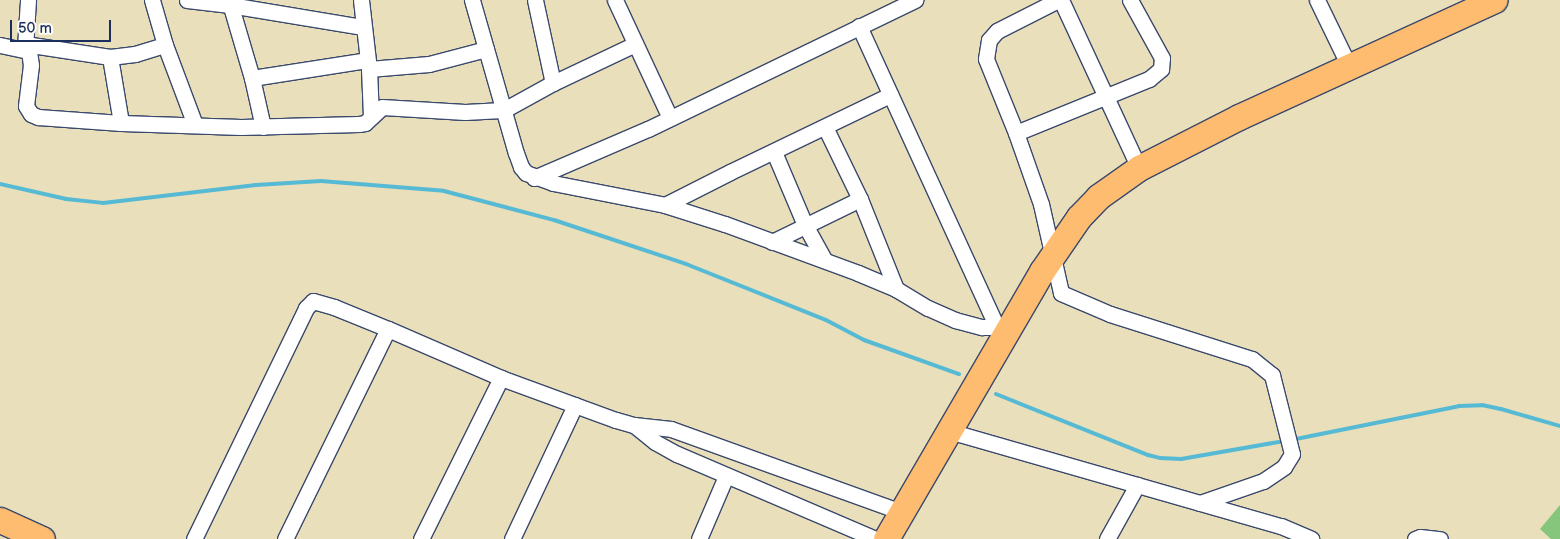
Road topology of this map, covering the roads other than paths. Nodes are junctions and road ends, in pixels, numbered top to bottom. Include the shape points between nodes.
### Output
1 (28, 0) edge
2 (152, 0) edge
3 (187, 0) edge
4 (361, 0) edge
5 (472, 0) edge
6 (535, 0) edge
7 (615, 0) edge
8 (915, 0) edge
9 (1060, 0) edge
10 (1130, 0) edge
11 (1317, 0) edge
12 (1494, 0) edge
13 (230, 2) edge
14 (859, 26) junction
15 (363, 27) junction
16 (636, 44) junction
17 (0, 45) edge
18 (165, 45) junction
19 (25, 46) junction
20 (486, 49) junction
21 (110, 57) junction
22 (368, 64) junction
23 (1349, 66) junction
24 (252, 78) junction
25 (553, 83) junction
26 (890, 95) junction
27 (1106, 96) junction
28 (504, 110) junction
29 (371, 117) junction
30 (670, 118) junction
31 (120, 123) junction
32 (195, 125) junction
33 (263, 127) junction
34 (825, 127) junction
35 (1016, 133) junction
36 (774, 152) junction
37 (1140, 168) junction
38 (534, 178) junction
39 (860, 199) junction
40 (665, 206) junction
41 (805, 225) junction
42 (772, 242) junction
43 (1053, 255) junction
44 (823, 258) junction
45 (896, 289) junction
46 (388, 329) junction
47 (999, 333) junction
48 (500, 378) junction
49 (575, 405) junction
50 (634, 425) junction
51 (949, 431) junction
52 (726, 476) junction
53 (1137, 485) junction
54 (1200, 503) junction
55 (902, 512) junction
56 (0, 520) edge
57 (42, 539) edge
58 (194, 539) edge
59 (286, 539) edge
60 (421, 539) edge
61 (512, 539) edge
62 (699, 539) edge
63 (875, 539) edge
64 (886, 539) edge
65 (1107, 539) edge
66 (1311, 539) edge
67 (1415, 539) edge
68 (1440, 539) edge

1 - 19 street
2 - 18 street
3 - 13 street
4 - 15 street
5 - 20 street
6 - 25 street
7 - 16 street
8 - 14 street
9 - 27 street
9 - 35 street via 997,32 989,40 986,59
10 - 27 street via 1162,58 1161,69 1149,79
11 - 23 street
12 - 23 main road
13 - 15 street
13 - 24 street
14 - 26 street
14 - 30 street
15 - 22 street
16 - 25 street
16 - 30 street
17 - 19 street
18 - 21 street
18 - 32 street
19 - 21 street
19 - 31 street via 31,58 26,106 31,114 45,118
20 - 22 street via 429,64
20 - 28 street
21 - 31 street
22 - 24 street
22 - 29 street
23 - 37 main road
24 - 33 street
25 - 28 street
26 - 34 street
26 - 47 street
27 - 35 street
27 - 37 street
28 - 29 street via 465,112 382,106
28 - 38 street via 521,167
29 - 33 street via 359,124
30 - 38 street
31 - 32 street
32 - 33 street
34 - 36 street
34 - 39 street
35 - 43 street
36 - 40 street
36 - 41 street
37 - 43 main road via 1098,197 1079,217
38 - 40 street
39 - 41 street
39 - 45 street
40 - 42 street
41 - 42 street
41 - 44 street
42 - 44 street
43 - 47 main road
43 - 54 street via 1061,293 1110,314 1252,359 1272,375 1292,454 1284,467 1264,481
44 - 45 street
45 - 47 street via 955,320
46 - 48 street
46 - 58 street via 334,307 310,303
46 - 59 street
47 - 51 main road
48 - 49 street
48 - 60 street
49 - 50 street
49 - 61 street
50 - 52 street via 664,447
50 - 55 street via 671,429
51 - 53 street
51 - 55 main road
52 - 62 street
52 - 63 street
53 - 54 street
53 - 65 street
54 - 66 street via 1289,529
55 - 64 main road
56 - 57 main road
67 - 68 street

